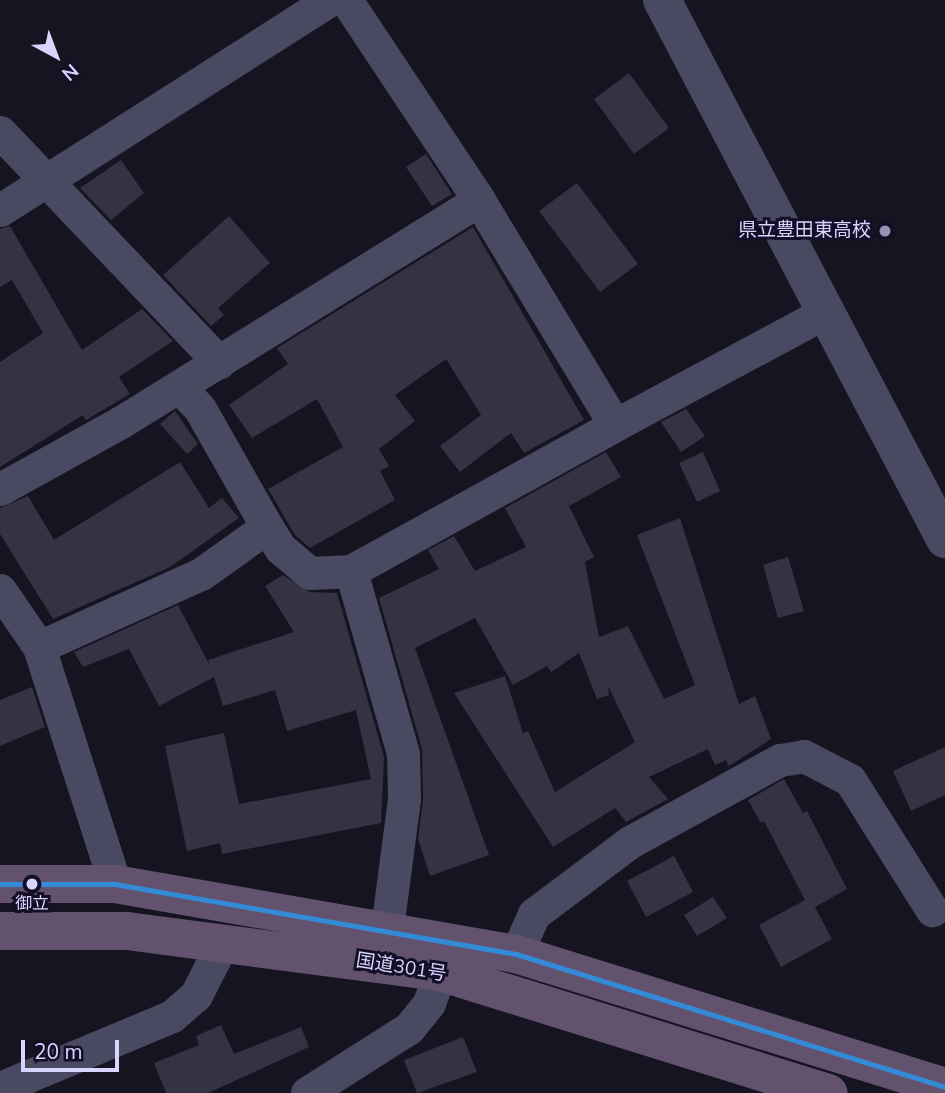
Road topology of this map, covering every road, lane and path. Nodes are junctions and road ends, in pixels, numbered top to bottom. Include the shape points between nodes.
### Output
1 (330, 0) edge
2 (345, 0) edge
3 (662, 0) edge
4 (0, 132) edge
5 (46, 185) junction
6 (479, 200) junction
7 (0, 210) edge
8 (824, 313) junction
9 (219, 362) junction
10 (179, 387) junction
11 (615, 425) junction
12 (0, 489) edge
13 (267, 527) junction
14 (945, 539) edge
15 (351, 572) junction
16 (0, 590) edge
17 (38, 647) junction
18 (0, 884) edge
19 (115, 884) junction
20 (932, 910) dead end
21 (387, 929) junction
22 (0, 932) edge
23 (223, 942) junction
24 (516, 954) junction
25 (440, 972) junction
26 (945, 1087) edge
27 (0, 1088) edge
28 (307, 1093) edge
29 (829, 1093) edge

1 - 5 street
2 - 6 street
3 - 8 street
4 - 5 street
5 - 7 street
5 - 9 street
6 - 9 street
6 - 11 street
8 - 11 street
8 - 14 street
9 - 10 street
10 - 12 street
10 - 13 street via 200,409
11 - 15 street
13 - 15 street via 280,548 310,573
13 - 17 street via 201,574
15 - 21 street via 403,754 404,799
16 - 17 street
17 - 19 street
18 - 19 highway, 国道301号
19 - 21 highway, 国道301号
20 - 24 street via 850,780 804,756 780,760 630,842 534,914
21 - 24 highway, 国道301号
22 - 23 highway, 国道301号 via 127,931
23 - 25 highway, 国道301号
23 - 27 street via 196,995 172,1016
24 - 26 highway, 国道301号
25 - 28 street via 429,1003 409,1028
25 - 29 highway, 国道301号

